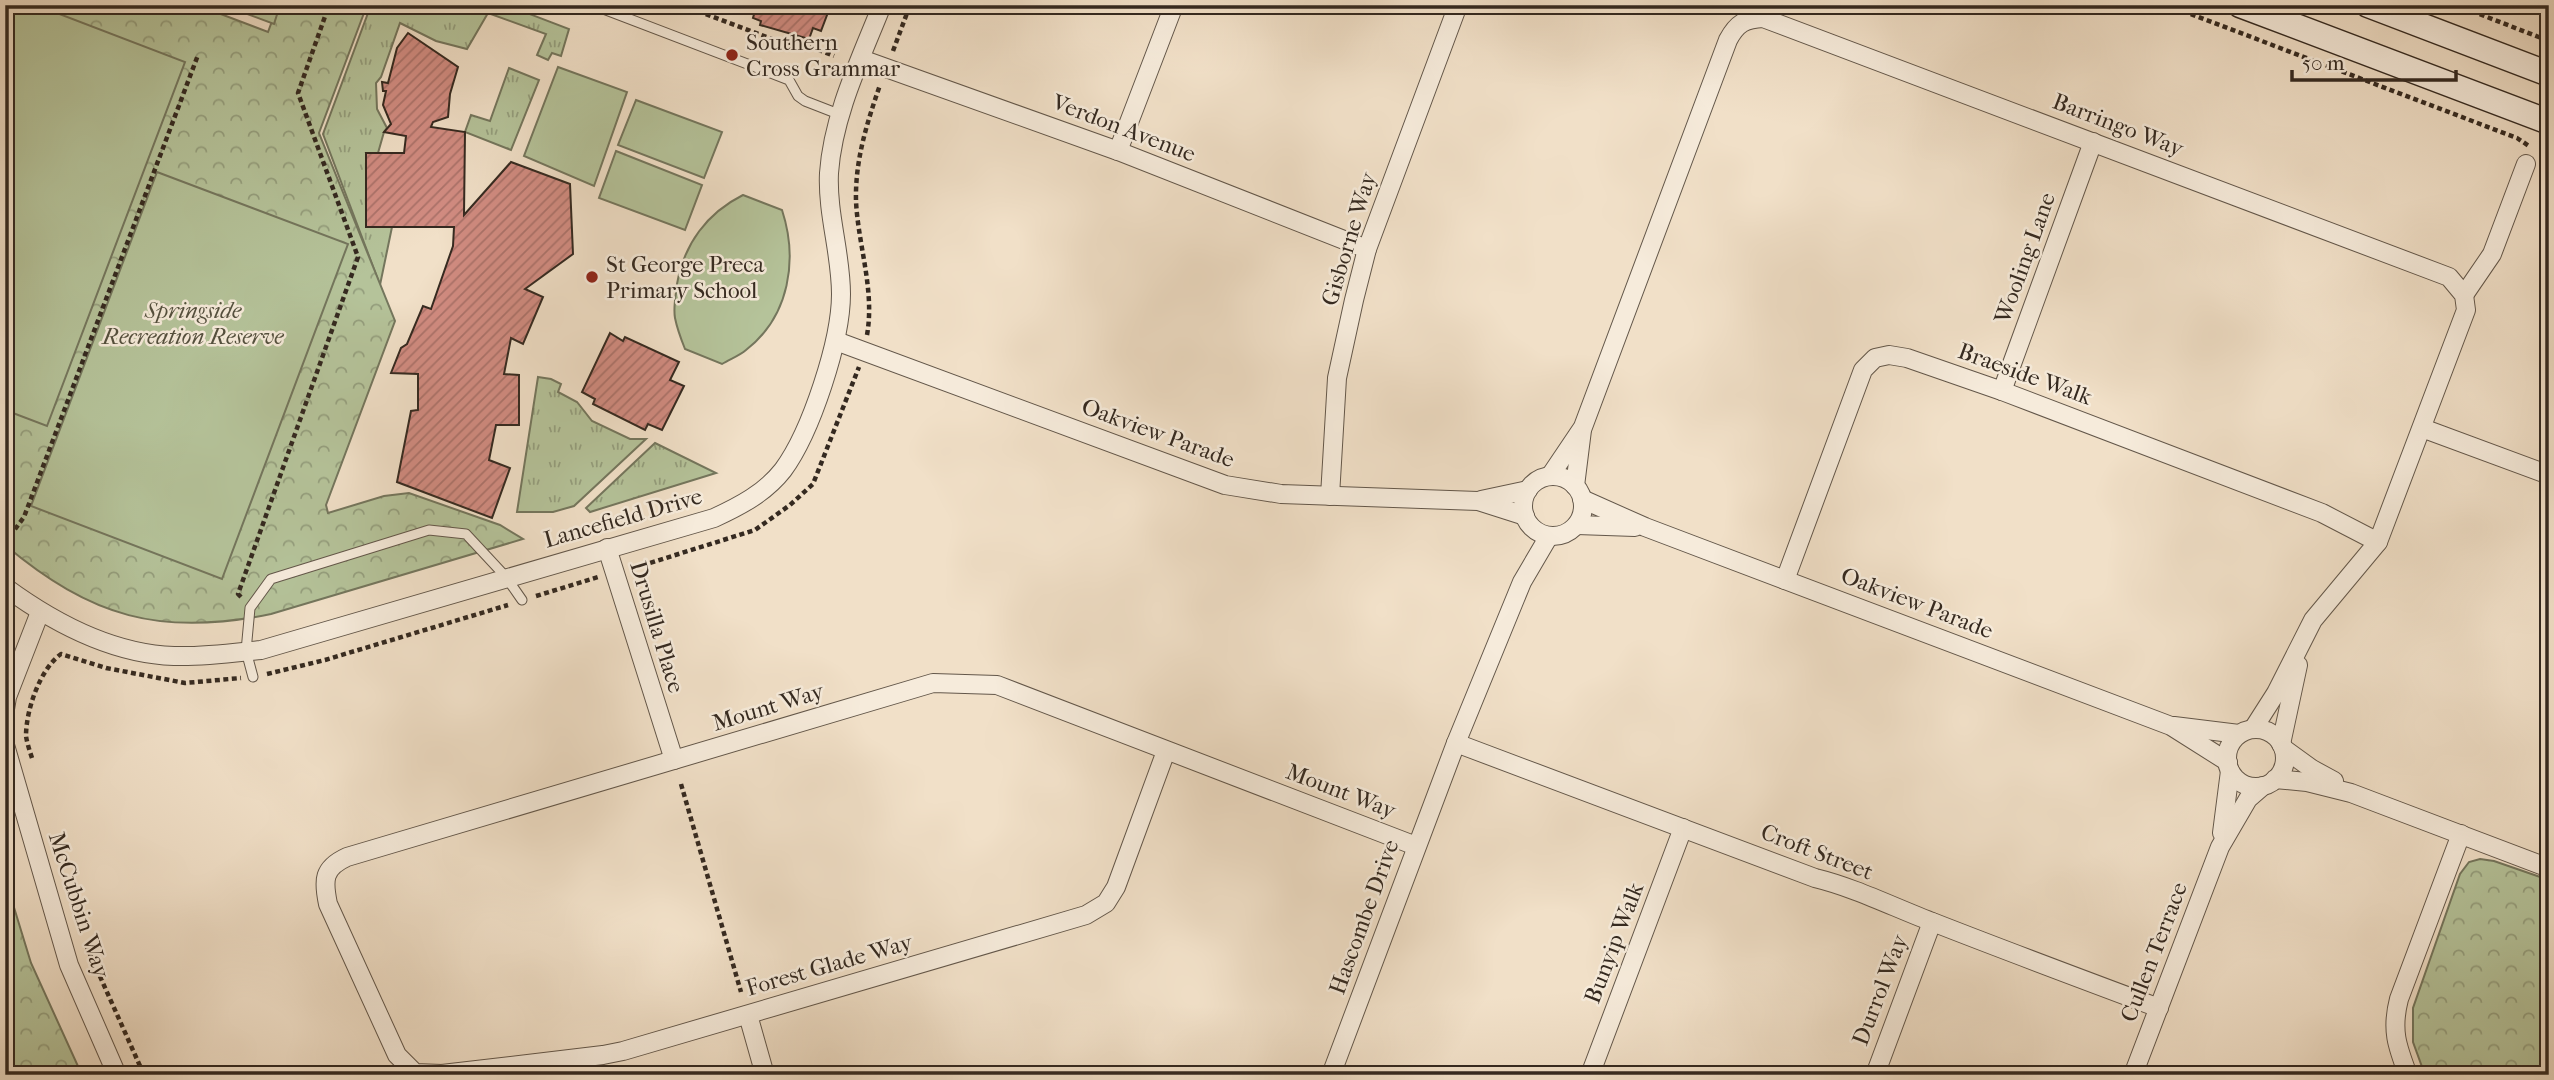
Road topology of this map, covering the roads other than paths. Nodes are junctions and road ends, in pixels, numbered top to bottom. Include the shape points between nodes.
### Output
1 (593, 5) edge
2 (882, 5) edge
3 (1174, 5) edge
4 (1458, 5) edge
5 (2240, 5) edge
6 (2368, 5) edge
7 (1747, 12) edge
8 (861, 59) junction
9 (2549, 74) edge
10 (841, 115) junction
11 (2549, 122) edge
12 (2093, 142) junction
13 (1118, 151) junction
14 (2533, 162) road end
15 (1367, 249) junction
16 (2464, 295) junction
17 (836, 341) junction
18 (2002, 391) junction
19 (1583, 427) junction
20 (2421, 428) junction
21 (2549, 475) edge
22 (1550, 476) junction
23 (1528, 490) junction
24 (1579, 493) junction
25 (1330, 496) junction
26 (1478, 501) junction
27 (1529, 522) junction
28 (1577, 524) junction
29 (1645, 527) junction
30 (1549, 536) junction
31 (2378, 542) junction
32 (607, 548) junction
33 (506, 577) junction
34 (1784, 580) junction
35 (1522, 582) junction
36 (5, 587) edge
37 (522, 600) dead end
38 (40, 612) junction
39 (2301, 647) junction
40 (246, 652) junction
41 (253, 677) dead end
42 (5, 709) edge
43 (2171, 726) junction
44 (2246, 732) junction
45 (1456, 743) junction
46 (5, 745) edge
47 (2282, 746) junction
48 (1166, 751) junction
49 (674, 760) junction
50 (2229, 766) junction
51 (2269, 782) junction
52 (2351, 793) junction
53 (1683, 828) junction
54 (2461, 834) junction
55 (1416, 846) junction
56 (2220, 847) junction
57 (2549, 868) edge
58 (1932, 922) junction
59 (2159, 1008) junction
60 (747, 1015) junction
61 (401, 1062) joint
62 (117, 1075) edge
63 (765, 1075) edge
64 (1331, 1075) edge
65 (1590, 1075) edge
66 (1875, 1075) edge
67 (2133, 1075) edge
68 (2408, 1075) edge

1 - 10 lane via 789,80 805,102
2 - 8 street, Lancefield Drive
3 - 13 street
4 - 15 street, Gisborne Way
5 - 11 main road
6 - 9 main road
7 - 12 street, Barringo Way
7 - 19 street, Barringo Way via 1728,40
8 - 10 street, Lancefield Drive
8 - 13 street, Verdon Avenue
10 - 17 street, Lancefield Drive via 830,173 841,296
12 - 16 street, Barringo Way via 2449,277
12 - 18 street, Wooling Lane
13 - 15 street, Verdon Avenue
14 - 16 street via 2492,254
15 - 25 street, Gisborne Way via 1337,378
16 - 20 street via 2466,310
17 - 25 street, Oakview Parade via 1226,485
17 - 32 street, Lancefield Drive via 800,441 764,490 714,518
18 - 31 street, Braeside Walk via 2322,513
18 - 34 street, Braeside Walk via 1907,358 1875,358 1858,381
19 - 22 street, Barringo Way
19 - 24 street, Barringo Way
20 - 21 street
20 - 31 street
22 - 23 street
22 - 24 street via 1568,480
23 - 26 street, Oakview Parade
23 - 27 street via 1524,498
24 - 28 street via 1583,508
24 - 29 street, Oakview Parade
25 - 26 street, Oakview Parade
26 - 27 street, Oakview Parade
27 - 30 street
27 - 35 street, Hascombe Drive
28 - 29 street, Oakview Parade
28 - 30 street via 1565,534
29 - 34 street, Oakview Parade
30 - 35 street, Hascombe Drive
31 - 39 street via 2313,620
32 - 33 street, Lancefield Drive
32 - 49 street, Drusilla Place
33 - 37 lane
33 - 40 street, Lancefield Drive
33 - 40 lane via 466,534 429,530 271,579 250,608
34 - 43 street, Oakview Parade
35 - 45 street, Hascombe Drive
36 - 38 street, Lancefield Drive
38 - 40 street, Lancefield Drive via 121,647 171,656
38 - 42 street
39 - 44 street
39 - 47 street
40 - 41 lane
43 - 44 street, Oakview Parade
43 - 50 street, Oakview Parade
44 - 47 street via 2270,732
44 - 50 street via 2229,747
45 - 53 street, Croft Street
45 - 55 street, Hascombe Drive
46 - 62 street, McCubbin Way via 69,965
47 - 51 street via 2284,765
47 - 52 street
48 - 49 street, Mount Way via 997,685 933,683
48 - 55 street, Mount Way
48 - 60 street, Forest Glade Way via 1106,903 1086,915
49 - 61 street, Mount Way via 334,863 325,880 328,904
50 - 51 street via 2244,784
50 - 56 street, Cullen Terrace
51 - 52 street via 2307,782
51 - 56 street, Cullen Terrace via 2248,799
52 - 54 street
53 - 58 street, Croft Street via 1842,884
53 - 65 street, Bunyip Walk
54 - 57 street
54 - 68 street via 2394,1017
55 - 64 street, Hascombe Drive
56 - 59 street, Cullen Terrace
58 - 59 street, Croft Street
58 - 66 street, Durrol Way
59 - 67 street, Cullen Terrace
60 - 61 street, Forest Glade Way via 603,1055 442,1074 415,1073
60 - 63 street

